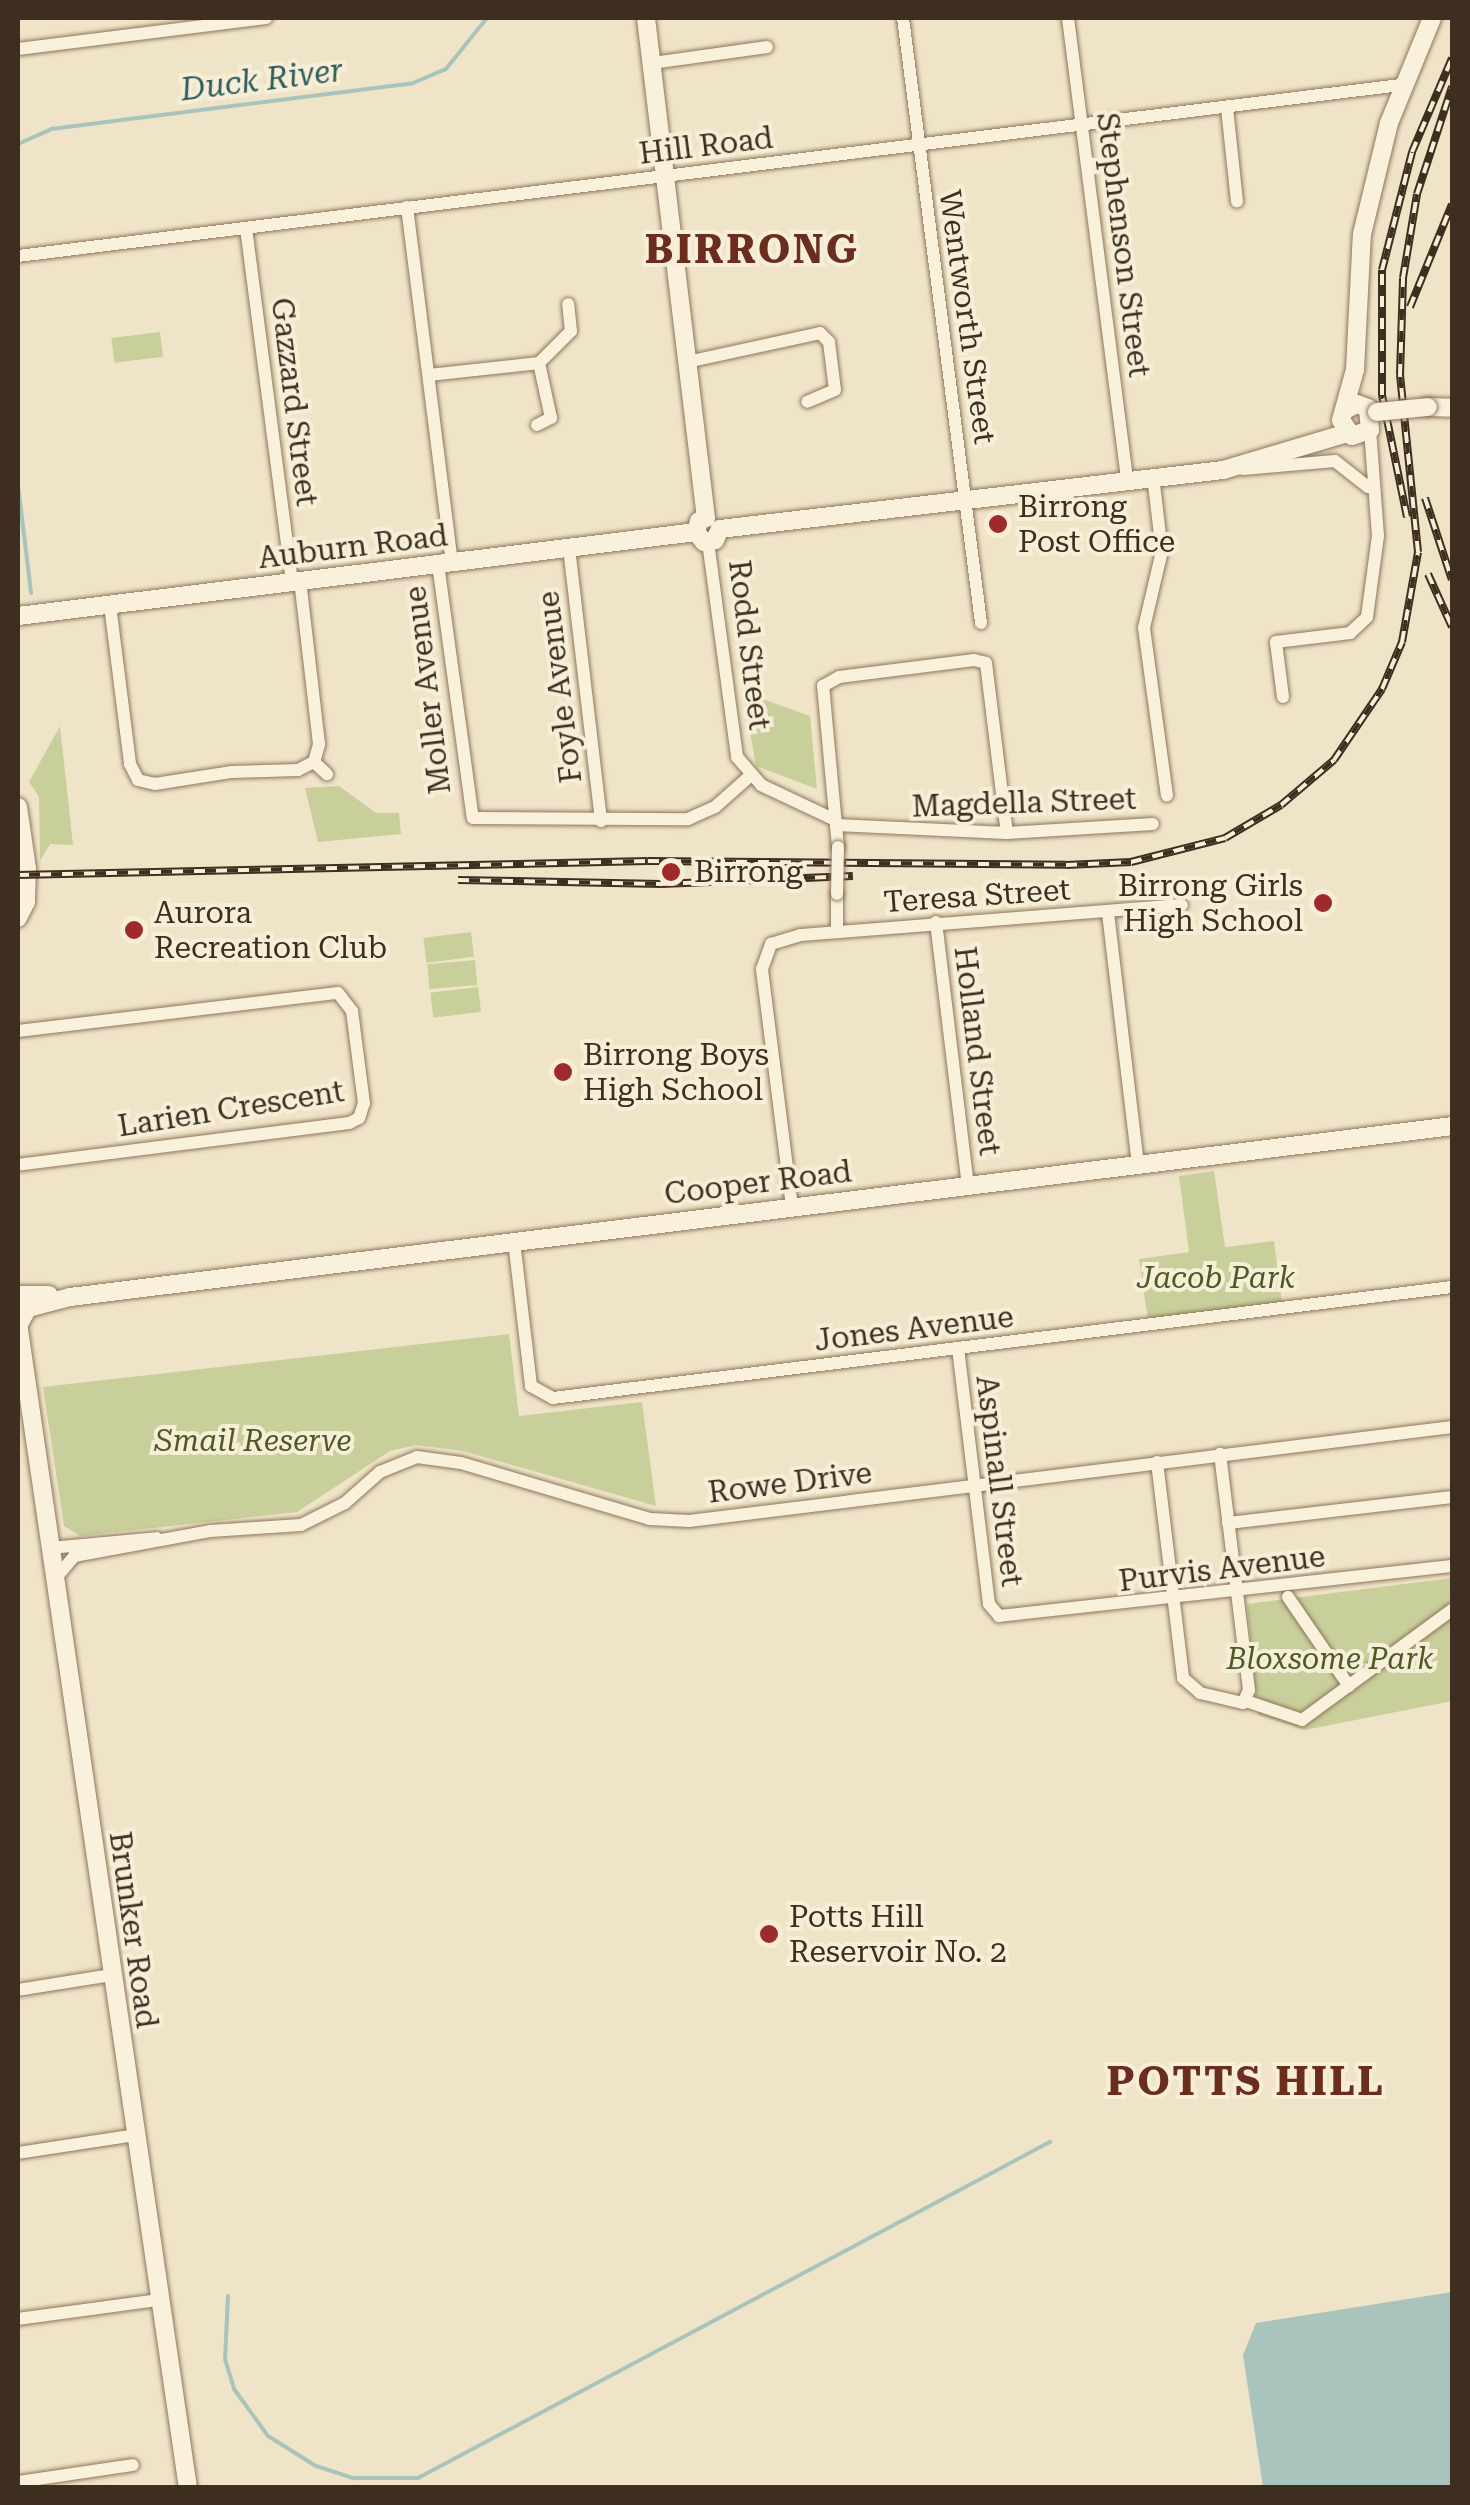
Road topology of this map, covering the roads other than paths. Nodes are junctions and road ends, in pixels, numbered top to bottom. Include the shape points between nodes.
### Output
1 (266, 18) edge
2 (646, 18) edge
3 (903, 18) edge
4 (1068, 18) edge
5 (1432, 18) edge
6 (767, 47) dead end
7 (18, 49) edge
8 (652, 64) junction
9 (1401, 85) junction
10 (1226, 108) junction
11 (1083, 127) junction
12 (919, 146) junction
13 (663, 176) junction
14 (1237, 201) dead end
15 (406, 207) junction
16 (246, 228) junction
17 (18, 256) edge
18 (568, 304) dead end
19 (688, 362) junction
20 (539, 364) junction
21 (1355, 370) junction
22 (429, 375) junction
23 (808, 402) dead end
24 (1438, 410) edge
25 (1344, 411) junction
26 (1372, 418) junction
27 (537, 426) dead end
28 (1348, 434) junction
29 (1198, 470) junction
30 (1224, 470) junction
31 (1153, 476) junction
32 (1127, 479) junction
33 (1371, 490) junction
34 (966, 499) junction
35 (707, 530) junction
36 (569, 548) junction
37 (445, 563) junction
38 (296, 582) junction
39 (110, 605) junction
40 (18, 616) edge
41 (982, 623) dead end
42 (1283, 697) dead end
43 (314, 762) junction
44 (326, 774) dead end
45 (750, 776) junction
46 (1167, 796) dead end
47 (18, 807) edge
48 (601, 821) junction
49 (835, 822) junction
50 (1153, 824) dead end
51 (1007, 834) junction
52 (1182, 905) dead end
53 (1108, 912) junction
54 (20, 916) edge
55 (936, 922) junction
56 (838, 932) junction
57 (18, 1031) edge
58 (1452, 1126) edge
59 (1138, 1164) junction
60 (18, 1165) edge
61 (968, 1185) junction
62 (792, 1207) junction
63 (514, 1242) junction
64 (1452, 1288) edge
65 (18, 1294) edge
66 (70, 1298) junction
67 (19, 1326) edge
68 (958, 1348) junction
69 (21, 1379) edge
70 (1452, 1426) edge
71 (1220, 1454) junction
72 (1157, 1462) junction
73 (976, 1486) junction
74 (1452, 1496) edge
75 (1228, 1523) junction
76 (160, 1538) junction
77 (50, 1548) junction
78 (1452, 1566) edge
79 (54, 1580) junction
80 (1237, 1592) junction
81 (1288, 1598) dead end
82 (1173, 1600) junction
83 (1452, 1610) edge
84 (999, 1616) joint
85 (1350, 1686) junction
86 (1246, 1702) junction
87 (112, 1976) junction
88 (18, 1990) edge
89 (136, 2135) junction
90 (18, 2153) edge
91 (159, 2300) junction
92 (18, 2320) edge
93 (132, 2465) dead end
94 (18, 2482) edge
95 (188, 2488) edge

1 - 7 street
2 - 8 main road, Rodd Street
3 - 12 street, Wentworth Street
4 - 11 street, Stephenson Street
5 - 9 main road
6 - 8 street
8 - 13 main road, Rodd Street
9 - 10 street, Hill Road
9 - 21 main road via 1362,234
10 - 11 street, Hill Road
10 - 14 street
11 - 12 street, Hill Road
11 - 32 street, Stephenson Street
12 - 13 street, Hill Road
12 - 34 street, Wentworth Street
13 - 15 street, Hill Road
13 - 19 main road, Rodd Street
15 - 16 street, Hill Road
15 - 22 street, Moller Avenue
16 - 17 street, Hill Road
16 - 38 street, Gazzard Street
18 - 20 street via 571,331
19 - 23 street via 820,333 829,342 836,390
19 - 35 main road, Rodd Street
20 - 22 street
20 - 27 street via 551,418
21 - 25 main road
21 - 26 main road
22 - 37 street, Moller Avenue
24 - 26 main road, bridge
25 - 26 main road, Auburn Road
25 - 28 main road
25 - 29 main road, Auburn Road
26 - 28 main road, Auburn Road
26 - 33 street
28 - 30 main road, Auburn Road
28 - 33 street
29 - 30 main road, Auburn Road
29 - 31 main road, Auburn Road
30 - 33 street, Auburn Road via 1335,461
31 - 32 main road, Auburn Road
31 - 46 street via 1162,551 1144,628
32 - 34 main road, Auburn Road
33 - 42 street via 1377,559 1365,623 1350,633 1276,642
34 - 35 main road, Auburn Road
34 - 41 street, Wentworth Street
35 - 36 main road, Auburn Road
35 - 45 street, Rodd Street via 734,747
36 - 37 main road, Auburn Road
36 - 48 street, Foyle Avenue
37 - 38 main road, Auburn Road
37 - 48 street, Moller Avenue via 468,809 480,821
38 - 39 main road, Auburn Road
38 - 43 street, Gazzard Street via 319,744
39 - 40 main road, Auburn Road
39 - 43 street via 130,764 138,780 155,784 298,770
43 - 44 street
45 - 48 street via 715,807 688,818
45 - 49 street, Rodd Street
47 - 54 main road via 26,847
49 - 51 street, Magdella Street
49 - 51 street via 820,698 827,682 981,659
49 - 56 street, bridge
50 - 51 street, Magdella Street
52 - 53 street, Teresa Street
53 - 55 street, Teresa Street
53 - 59 street
55 - 56 street, Teresa Street
55 - 61 street, Holland Street
56 - 62 street, Teresa Street via 777,941 762,969
57 - 60 street, Larien Crescent via 338,993 352,1010 364,1110 348,1123
58 - 59 main road, Cooper Road
59 - 61 main road, Cooper Road
61 - 62 main road, Cooper Road
62 - 63 main road, Cooper Road
63 - 66 main road, Cooper Road
63 - 68 street, Jones Avenue via 529,1371 540,1396
64 - 68 street, Jones Avenue
65 - 66 main road
66 - 67 main road via 28,1308
67 - 69 main road, Brunker Road
68 - 73 street, Aspinall Street
69 - 77 main road, Brunker Road
70 - 71 street, Rowe Drive
71 - 72 street, Rowe Drive
71 - 75 street
72 - 73 street, Rowe Drive
72 - 82 street
73 - 76 street, Rowe Drive via 670,1521 417,1457 380,1472 345,1503 301,1525
73 - 84 street, Aspinall Street via 990,1604
74 - 75 street
75 - 80 street
76 - 77 street, Rowe Drive
76 - 79 street, Rowe Drive via 74,1556
77 - 79 main road, Brunker Road
78 - 80 street, Purvis Avenue
79 - 87 main road, Brunker Road
80 - 82 street, Purvis Avenue
80 - 86 street
81 - 85 street
82 - 84 street, Purvis Avenue
82 - 86 street via 1184,1678 1193,1690
83 - 85 street
85 - 86 street via 1302,1720
87 - 88 street
87 - 89 main road, Brunker Road
89 - 90 street
89 - 91 main road, Brunker Road
91 - 92 street
91 - 95 main road, Brunker Road
93 - 94 street

